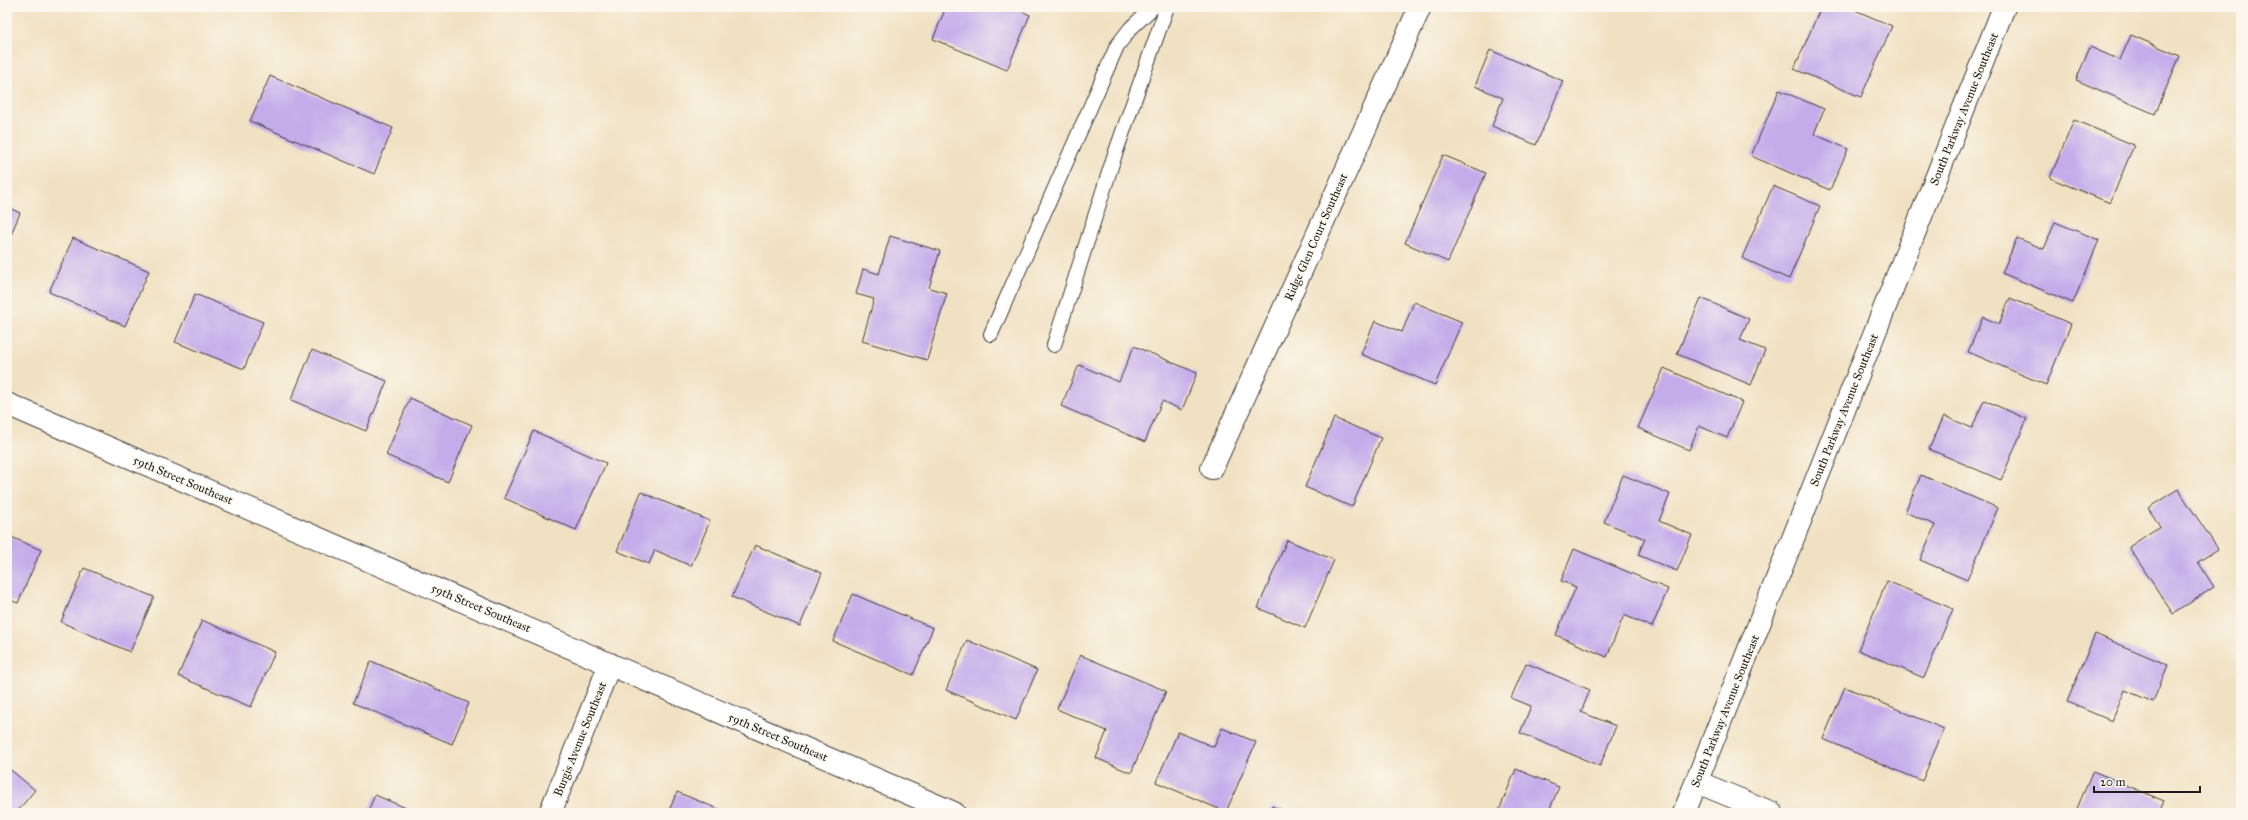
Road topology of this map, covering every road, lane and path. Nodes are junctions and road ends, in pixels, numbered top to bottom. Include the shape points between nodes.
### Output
1 (1152, 7) edge
2 (1167, 7) edge
3 (1420, 7) edge
4 (2004, 7) edge
5 (991, 334) dead end
6 (1054, 345) dead end
7 (7, 404) edge
8 (1212, 468) dead end
9 (610, 664) junction
10 (1697, 782) junction
11 (550, 813) edge
12 (954, 813) edge
13 (1684, 813) edge
14 (1772, 813) edge

1 - 5 lane via 1117,46
2 - 6 lane via 1114,158
3 - 8 street, Ridge Glen Court Southeast
4 - 10 street, South Parkway Avenue Southeast
7 - 9 street, 59th Street Southeast
9 - 11 street, Burgis Avenue Southeast
9 - 12 street, 59th Street Southeast
10 - 13 street, South Parkway Avenue Southeast
10 - 14 street

